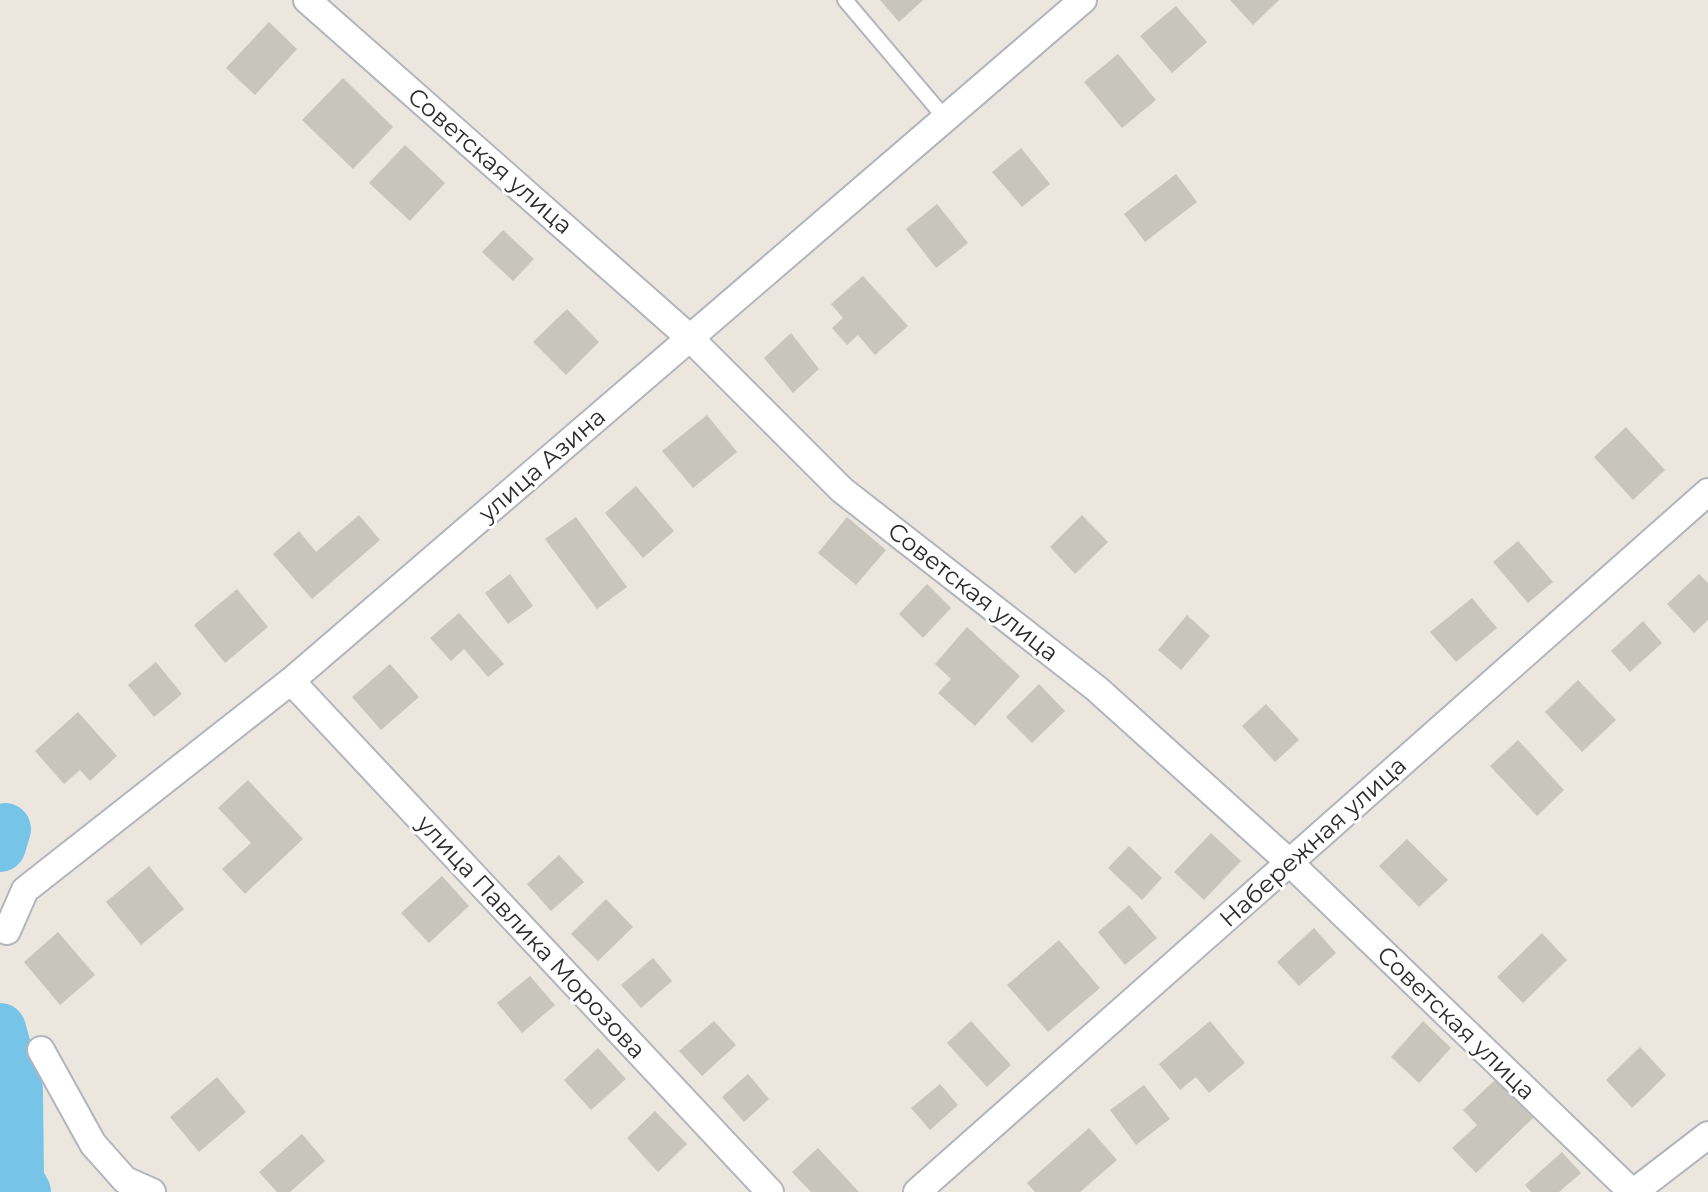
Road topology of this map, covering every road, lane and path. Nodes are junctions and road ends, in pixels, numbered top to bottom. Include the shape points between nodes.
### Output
1 (307, 0) edge
2 (845, 0) edge
3 (1083, 0) edge
4 (945, 118) junction
5 (690, 338) junction
6 (1708, 492) edge
7 (291, 681) junction
8 (1290, 863) junction
9 (7, 931) dead end
10 (41, 1050) dead end
11 (1708, 1135) edge
12 (152, 1192) edge
13 (770, 1192) edge
14 (917, 1192) edge
15 (1633, 1192) edge

1 - 5 street, Советская улица
2 - 4 lane
3 - 4 street, улица Азина
4 - 5 street, улица Азина
5 - 7 street, улица Азина
5 - 8 street, Советская улица via 842,490 1097,689
6 - 8 street, Набережная улица
7 - 9 street, улица Азина via 25,890
7 - 13 street, улица Павлика Морозова
8 - 14 street, Набережная улица
8 - 15 street, Советская улица
10 - 12 street via 93,1144 125,1180
11 - 15 street

